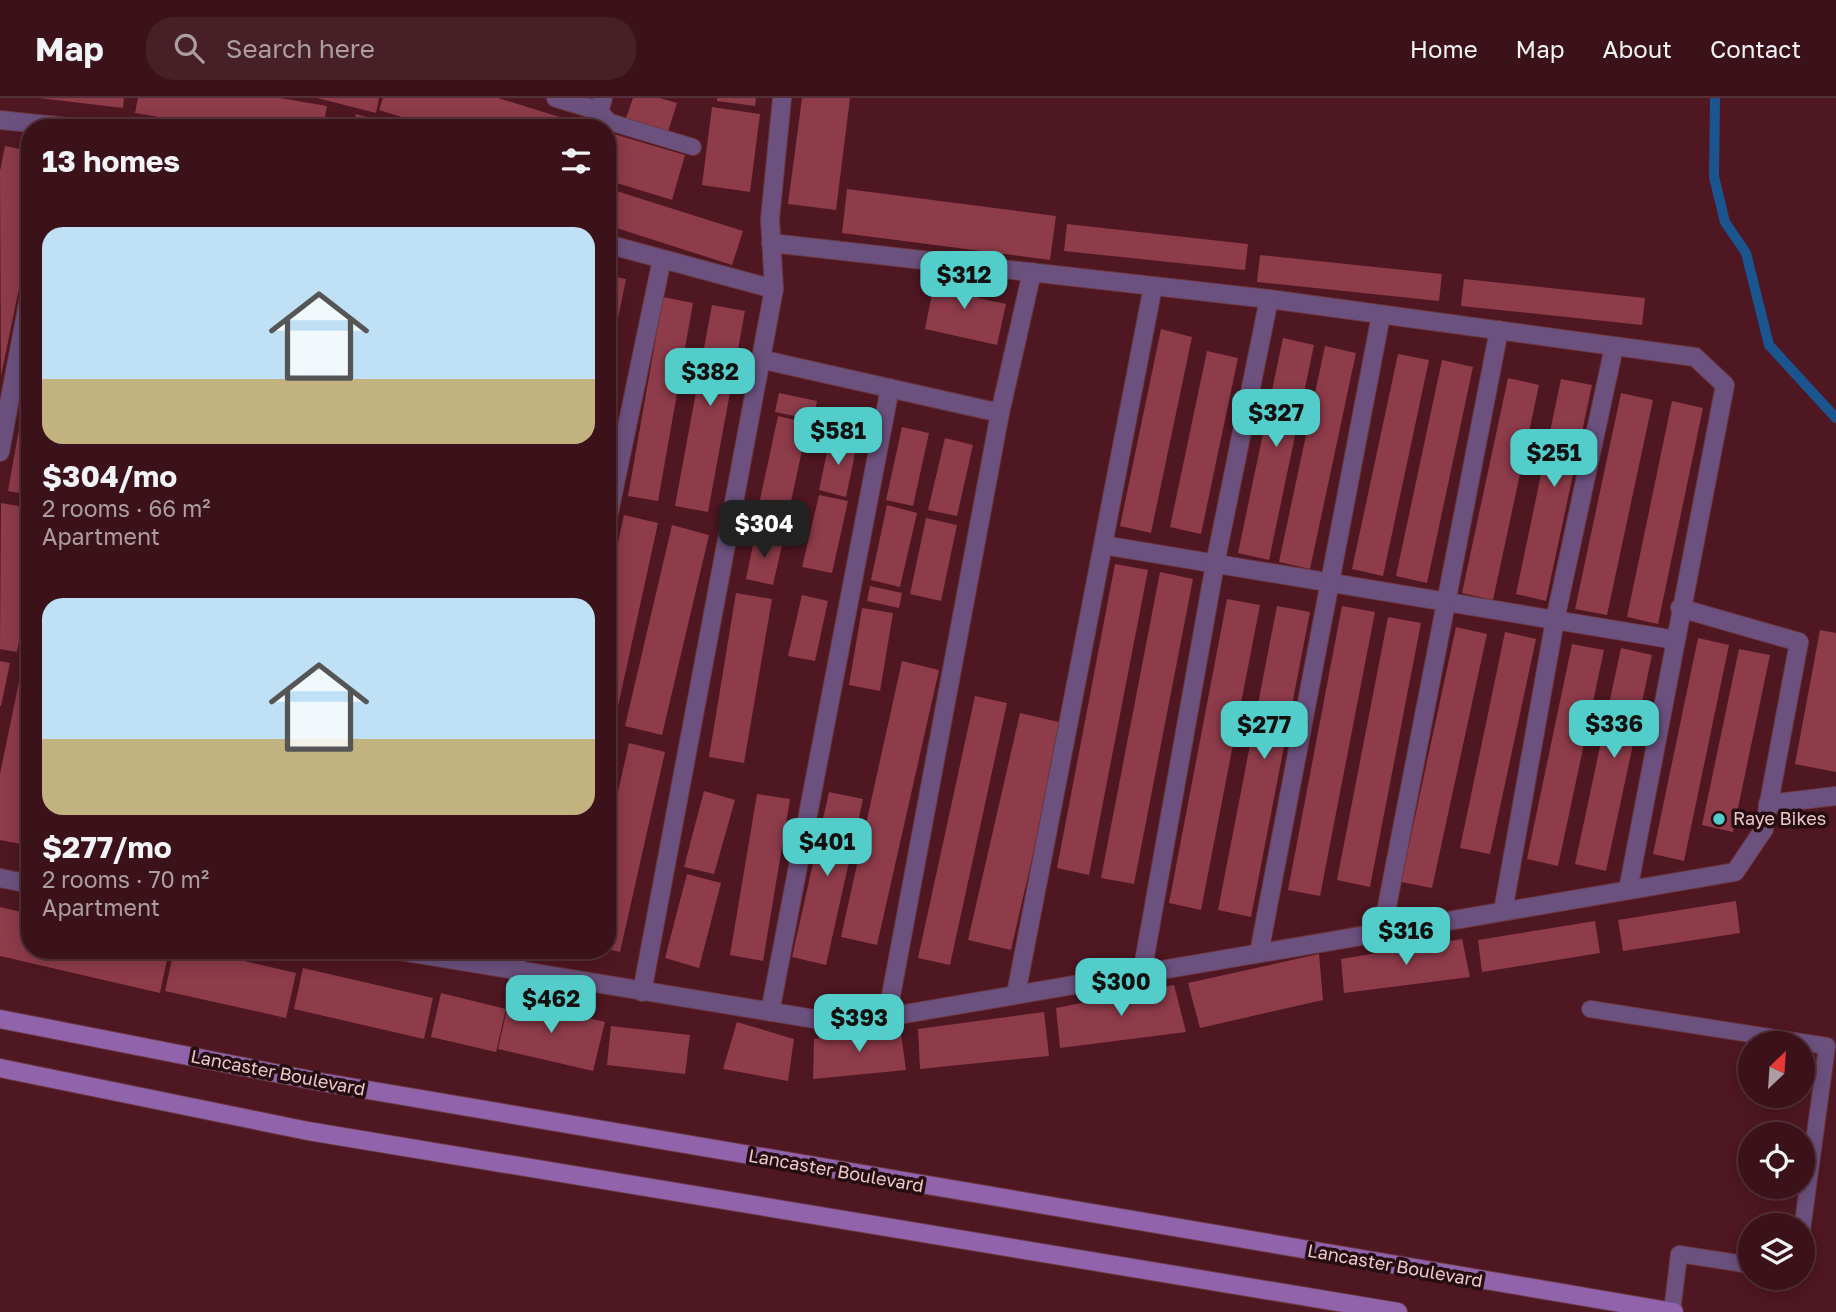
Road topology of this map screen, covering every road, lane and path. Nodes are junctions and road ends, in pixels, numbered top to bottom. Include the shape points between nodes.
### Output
1 (556, 98) edge
2 (782, 98) edge
3 (601, 104) edge
4 (0, 120) edge
5 (21, 122) edge
6 (616, 124) edge
7 (693, 147) dead end
8 (771, 243) junction
9 (616, 246) edge
10 (662, 259) junction
11 (1032, 272) junction
12 (1153, 286) junction
13 (774, 289) junction
14 (1269, 299) junction
15 (1381, 315) junction
16 (1499, 330) junction
17 (21, 340) edge
18 (1614, 346) junction
19 (760, 359) junction
20 (890, 388) junction
21 (1000, 412) junction
22 (0, 452) edge
23 (616, 479) edge
24 (1103, 545) junction
25 (1215, 564) junction
26 (1327, 582) junction
27 (1444, 601) junction
28 (1680, 608) junction
29 (1555, 620) junction
30 (1675, 640) junction
31 (1836, 796) edge
32 (1768, 804) junction
33 (0, 878) edge
34 (21, 882) edge
35 (1628, 890) junction
36 (1503, 911) junction
37 (1382, 932) junction
38 (1259, 953) junction
39 (446, 959) edge
40 (517, 959) edge
41 (514, 971) junction
42 (1142, 973) junction
43 (642, 992) junction
44 (1016, 994) junction
45 (1590, 1009) dead end
46 (770, 1012) junction
47 (887, 1017) junction
48 (0, 1019) edge
49 (0, 1068) edge
50 (1804, 1213) edge
51 (1738, 1263) edge
52 (1398, 1312) edge
53 (1673, 1312) edge

1 - 3 street
2 - 8 street
4 - 5 street
6 - 7 lane
8 - 11 street
8 - 13 street
9 - 10 street
10 - 13 street
10 - 23 street
11 - 12 street
11 - 21 street
12 - 14 street
12 - 24 street
13 - 19 street
14 - 15 street
14 - 25 street
15 - 16 street
15 - 26 street
16 - 18 street
16 - 27 street
17 - 22 street
18 - 28 street via 1695,357 1725,385
18 - 29 street
19 - 20 street
19 - 43 street
20 - 21 street
20 - 46 street
21 - 47 street
24 - 25 street
24 - 44 street
25 - 26 street
25 - 42 street
26 - 27 street
26 - 38 street
27 - 29 street
27 - 37 street
28 - 30 street
28 - 32 street via 1799,642
29 - 30 street
29 - 36 street
30 - 35 street
31 - 32 street
32 - 35 street via 1764,829 1735,872
33 - 34 street
35 - 36 street
36 - 37 street
37 - 38 street
38 - 42 street
39 - 41 street
40 - 41 street
41 - 43 street
42 - 44 street
43 - 46 street
44 - 47 street
45 - 50 lane via 1827,1046
46 - 47 street via 821,1020
48 - 53 main road, Lancaster Boulevard via 321,1082
49 - 52 main road via 309,1131
51 - 53 lane via 1679,1254

